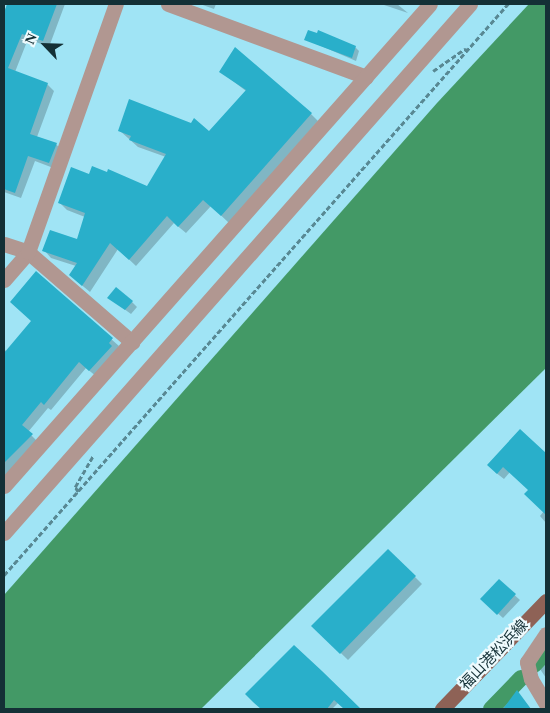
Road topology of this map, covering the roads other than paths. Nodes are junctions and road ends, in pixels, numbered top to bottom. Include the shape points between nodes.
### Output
1 (116, 4) edge
2 (168, 4) edge
3 (430, 4) edge
4 (470, 4) edge
5 (366, 77) junction
6 (4, 244) edge
7 (28, 252) junction
8 (4, 280) edge
9 (132, 342) junction
10 (4, 486) edge
11 (4, 533) edge
12 (546, 601) edge
13 (546, 634) edge
14 (546, 704) edge
15 (442, 709) edge

1 - 7 street
2 - 5 street
3 - 5 street
4 - 11 street
5 - 9 street
6 - 7 street
7 - 8 street
7 - 9 street
9 - 10 street
12 - 15 main road, 福山港松浜線
13 - 14 street via 527,662 530,679

